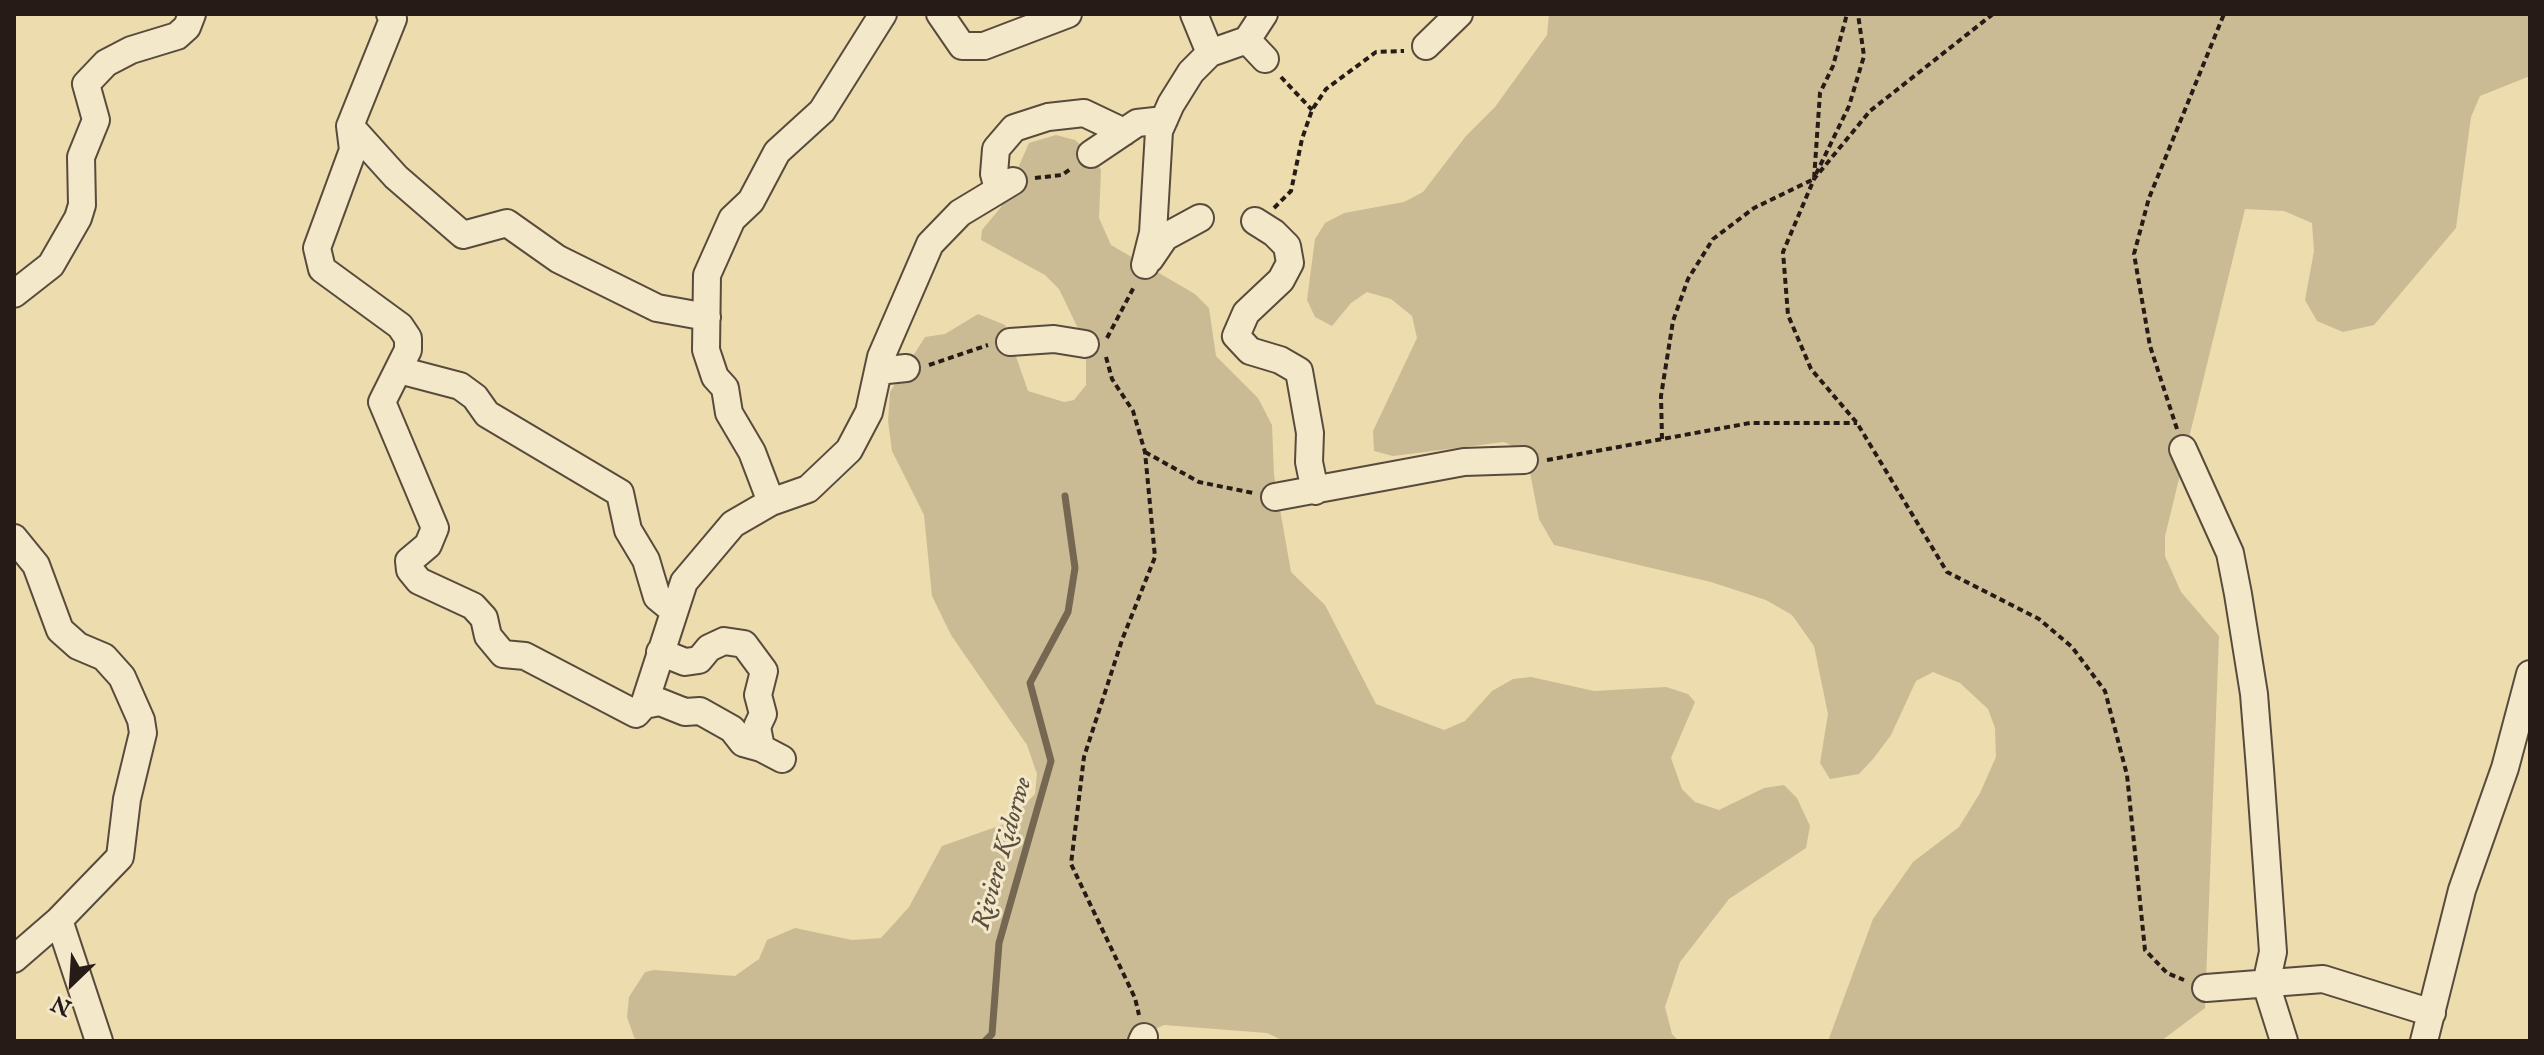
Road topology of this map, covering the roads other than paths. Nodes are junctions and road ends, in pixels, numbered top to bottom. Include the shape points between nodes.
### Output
1 (192, 14) edge
2 (390, 14) edge
3 (883, 14) edge
4 (940, 14) edge
5 (1068, 14) edge
6 (1194, 14) edge
7 (1264, 14) edge
8 (1459, 14) edge
9 (1247, 40) junction
10 (1426, 46) road end
11 (1210, 53) junction
12 (1265, 59) road end
13 (1164, 120) junction
14 (350, 126) junction
15 (1124, 132) junction
16 (1091, 154) road end
17 (1200, 218) dead end
18 (1255, 221) road end
19 (14, 294) edge
20 (707, 317) junction
21 (1010, 342) road end
22 (1085, 344) dead end
23 (906, 368) road end
24 (399, 370) junction
25 (878, 371) junction
26 (2183, 449) road end
27 (1524, 460) road end
28 (1315, 491) junction
29 (1275, 497) road end
30 (771, 502) junction
31 (14, 538) edge
32 (674, 611) junction
33 (660, 652) junction
34 (2530, 674) edge
35 (644, 705) junction
36 (59, 920) junction
37 (14, 959) edge
38 (2266, 984) junction
39 (2206, 988) road end
40 (2432, 1013) junction
41 (99, 1041) edge
42 (2284, 1041) edge
43 (2424, 1041) edge

1 - 19 street via 177,36 118,56 86,84 96,120 81,157 78,218 51,265
2 - 14 street via 393,19
3 - 20 street via 822,111 777,152 751,201 732,219 707,275
4 - 5 street via 962,46 984,46
6 - 11 street
7 - 9 street
8 - 10 street
9 - 11 street
9 - 12 street
11 - 13 street via 1191,72
13 - 15 street via 1137,123
13 - 17 street via 1145,265 1165,237
14 - 20 street via 396,177 463,235 507,223 558,259 657,308
14 - 24 street via 353,150 317,248 322,269 400,326 408,350
15 - 16 street
15 - 25 street via 1084,113 1014,128 996,149 994,174 1005,185 960,213 930,244
18 - 28 street via 1287,246 1290,263 1281,280 1246,313 1236,336 1250,351 1299,371
20 - 30 street via 706,350 715,377 725,388 729,413 752,452
21 - 22 street via 1054,339
23 - 25 street
24 - 32 street via 460,386 487,414 620,493 628,530 646,560 657,597
24 - 35 street via 382,402 435,528 428,545 409,561 410,570 419,581 473,606 503,654 525,656 636,714
25 - 30 street via 869,412 849,450 808,489
26 - 38 street via 2230,553 2246,638 2273,952
27 - 28 street via 1464,462
28 - 29 street
30 - 32 street via 733,524 709,549 684,582
31 - 36 street via 36,565 60,630 78,646 104,657 122,677 143,733 120,857
32 - 33 street
33 - 35 street
33 - 35 street via 685,662 699,660 724,641 744,644 764,671 758,695 763,714 757,727 772,754 743,743 715,717 700,711 685,712 660,702
34 - 40 street via 2505,768 2462,890
36 - 37 street
36 - 41 street
38 - 39 street
38 - 40 street via 2323,979
38 - 42 street
40 - 43 street

